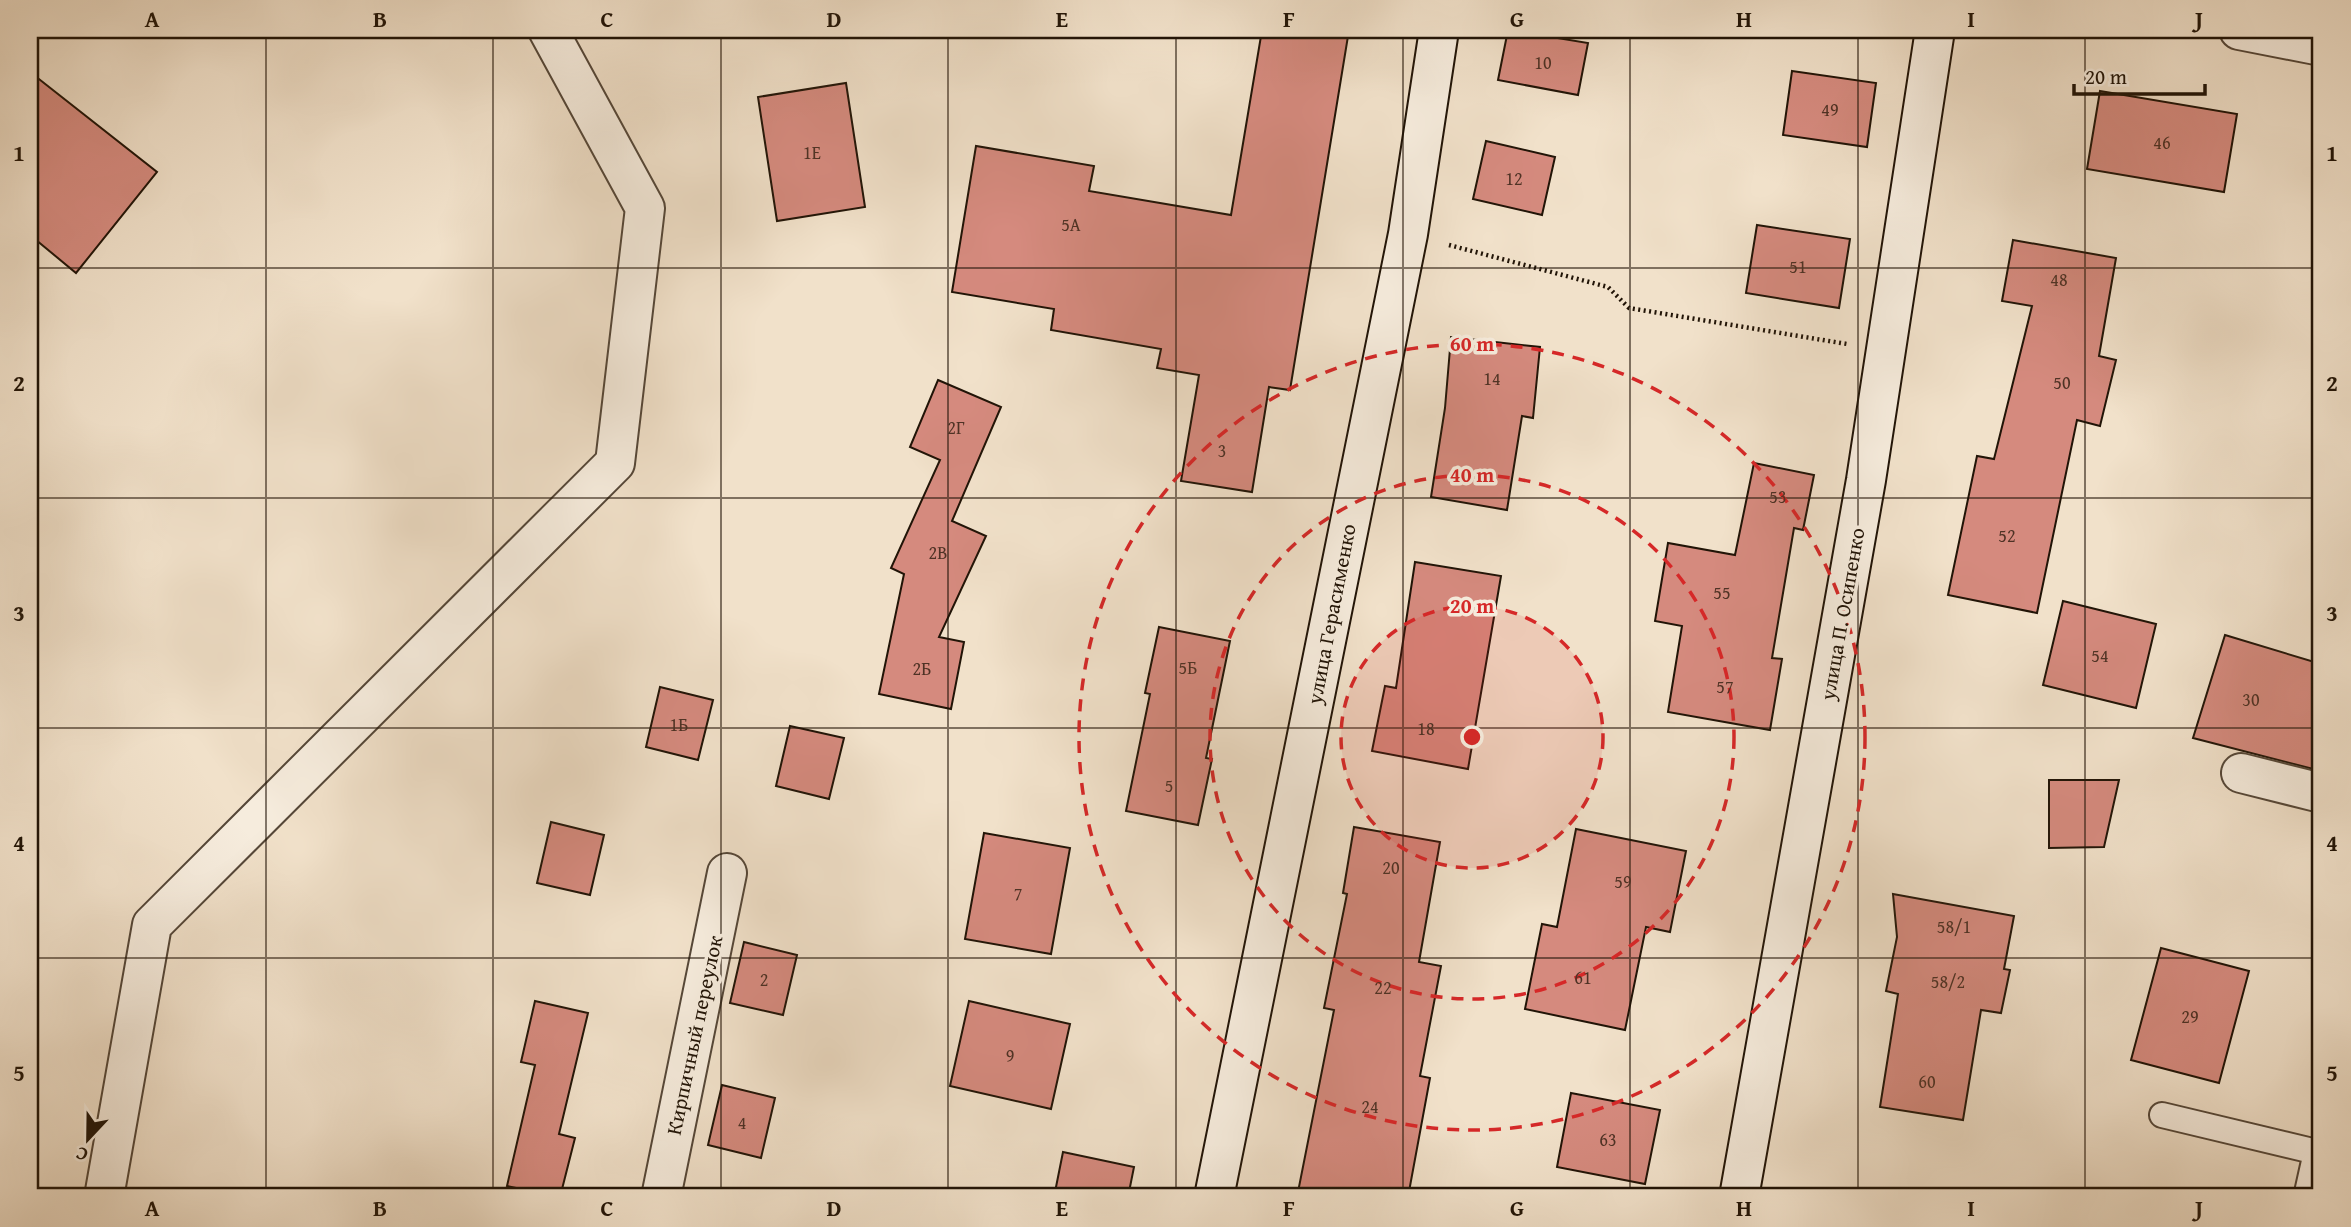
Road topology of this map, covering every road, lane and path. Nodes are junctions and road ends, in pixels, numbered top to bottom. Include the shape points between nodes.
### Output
1 (548, 30) edge
2 (1439, 30) edge
3 (1935, 30) edge
4 (2239, 30) edge
5 (2321, 46) edge
6 (1408, 234) junction
7 (1886, 348) junction
8 (2241, 773) dead end
9 (2321, 793) edge
10 (727, 873) dead end
11 (2162, 1115) dead end
12 (2319, 1152) edge
13 (104, 1197) edge
14 (661, 1197) edge
15 (1214, 1197) edge
16 (1739, 1197) edge
17 (2306, 1197) edge

1 - 13 main road via 645,208 615,463 152,925
2 - 6 main road, улица Герасименко
3 - 7 main road, улица П. Осипенко
4 - 5 main road
6 - 7 path via 1608,287 1629,308
6 - 15 main road, улица Герасименко
7 - 16 main road, улица П. Осипенко
8 - 9 main road
10 - 14 main road, Кирпичный переулок
11 - 12 lane
12 - 17 lane

